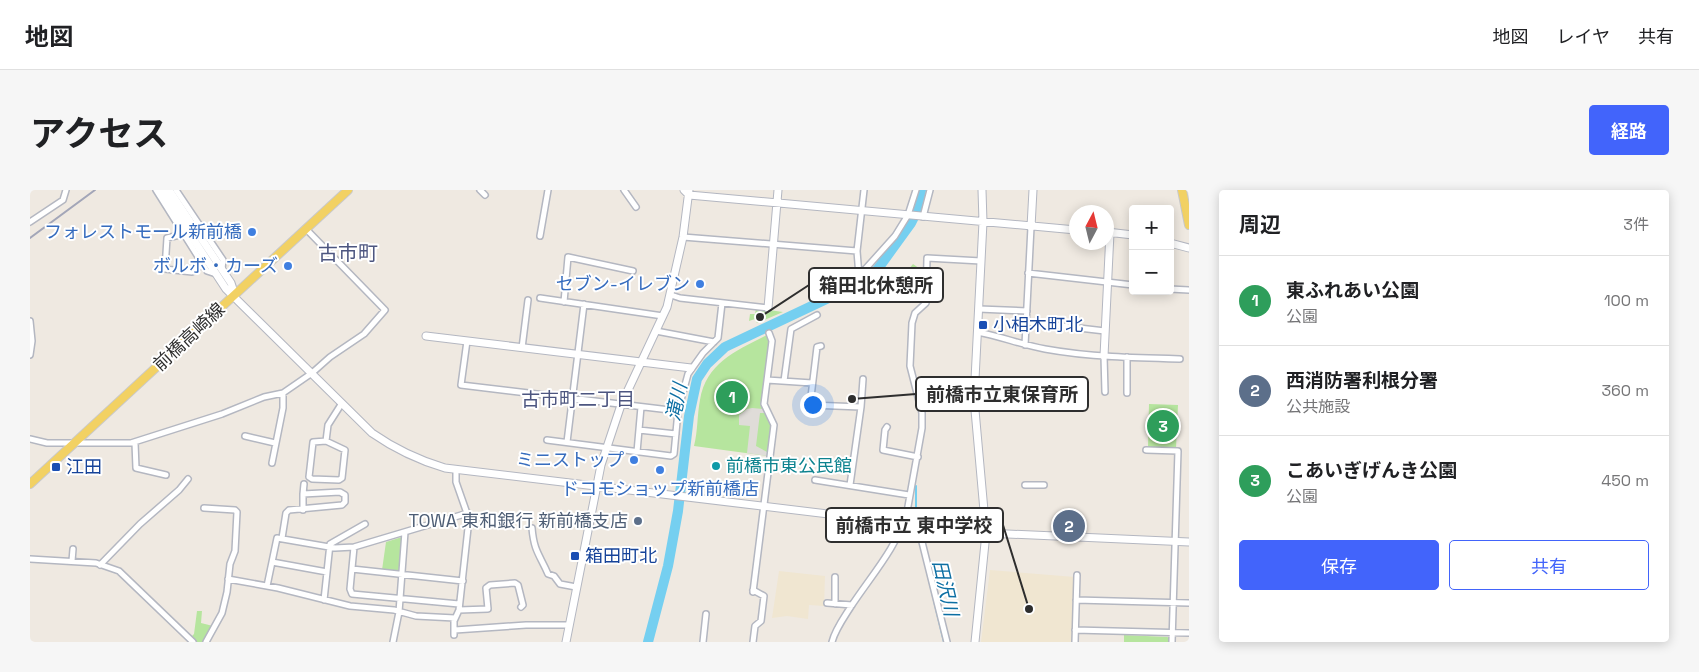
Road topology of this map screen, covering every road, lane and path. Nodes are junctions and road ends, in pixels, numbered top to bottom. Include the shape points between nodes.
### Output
1 (66, 190) edge
2 (156, 190) edge
3 (161, 190) edge
4 (169, 190) edge
5 (176, 190) edge
6 (348, 190) edge
7 (480, 190) edge
8 (548, 190) edge
9 (624, 190) edge
10 (778, 190) edge
11 (864, 190) edge
12 (916, 190) edge
13 (930, 190) edge
14 (980, 190) edge
15 (1033, 190) edge
16 (1182, 190) edge
17 (687, 192) edge
18 (485, 195) dead end
19 (777, 203) junction
20 (636, 207) dead end
21 (863, 211) junction
22 (909, 215) junction
23 (922, 217) junction
24 (30, 222) edge
25 (983, 222) junction
26 (1189, 225) edge
27 (1031, 227) junction
28 (306, 230) junction
29 (1069, 230) edge
30 (1114, 233) edge
31 (184, 234) junction
32 (1129, 235) edge
33 (540, 236) dead end
34 (683, 237) junction
35 (773, 244) junction
36 (1174, 244) edge
37 (1189, 248) edge
38 (1108, 250) edge
39 (858, 251) junction
40 (981, 261) junction
41 (202, 264) junction
42 (220, 266) junction
43 (633, 271) dead end
44 (214, 272) junction
45 (1028, 273) junction
46 (1108, 283) junction
47 (1129, 285) edge
48 (1174, 289) edge
49 (1189, 290) edge
50 (671, 295) junction
51 (235, 296) junction
52 (540, 298) dead end
53 (528, 300) dead end
54 (564, 302) junction
55 (722, 303) junction
56 (584, 304) junction
57 (768, 308) joint
58 (979, 309) junction
59 (1027, 311) junction
60 (817, 315) dead end
61 (663, 316) junction
62 (30, 321) edge
63 (1027, 322) junction
64 (656, 331) junction
65 (1106, 331) junction
66 (977, 332) junction
67 (769, 333) dead end
68 (426, 336) dead end
69 (466, 341) junction
70 (714, 342) junction
71 (1025, 345) junction
72 (821, 346) dead end
73 (522, 348) junction
74 (578, 354) junction
75 (30, 355) edge
76 (1104, 356) junction
77 (1127, 357) junction
78 (1180, 359) dead end
79 (640, 362) junction
80 (691, 368) junction
81 (312, 373) junction
82 (863, 379) dead end
83 (768, 380) junction
84 (784, 381) junction
85 (812, 383) junction
86 (1105, 392) dead end
87 (283, 393) junction
88 (1127, 393) dead end
89 (572, 399) junction
90 (342, 403) junction
91 (621, 405) junction
92 (641, 407) junction
93 (862, 407) junction
94 (678, 411) junction
95 (887, 427) dead end
96 (639, 430) junction
97 (676, 434) junction
98 (245, 436) dead end
99 (30, 439) edge
100 (547, 440) dead end
101 (326, 441) junction
102 (567, 442) junction
103 (74, 443) junction
104 (135, 443) junction
105 (275, 443) junction
106 (606, 448) junction
107 (1146, 450) dead end
108 (637, 452) junction
109 (918, 457) junction
110 (272, 463) dead end
111 (456, 469) junction
112 (166, 474) dead end
113 (188, 479) dead end
114 (815, 480) dead end
115 (30, 484) edge
116 (304, 484) dead end
117 (596, 485) junction
118 (850, 485) junction
119 (1025, 485) dead end
120 (1044, 485) dead end
121 (303, 494) junction
122 (909, 495) junction
123 (763, 507) junction
124 (204, 508) dead end
125 (303, 510) junction
126 (468, 513) junction
127 (365, 524) dead end
128 (903, 524) junction
129 (532, 528) dead end
130 (405, 532) junction
131 (986, 533) junction
132 (282, 538) junction
133 (921, 538) dead end
134 (1175, 542) junction
135 (1189, 542) edge
136 (329, 547) junction
137 (354, 547) junction
138 (73, 549) dead end
139 (30, 559) edge
140 (72, 561) junction
141 (272, 562) junction
142 (100, 565) junction
143 (352, 569) junction
144 (326, 572) junction
145 (402, 575) junction
146 (1077, 575) dead end
147 (835, 577) dead end
148 (228, 579) junction
149 (463, 580) junction
150 (267, 586) junction
151 (576, 587) junction
152 (400, 599) junction
153 (324, 600) junction
154 (1076, 600) junction
155 (1173, 602) junction
156 (827, 603) dead end
157 (1189, 603) edge
158 (835, 604) junction
159 (852, 605) junction
160 (459, 607) junction
161 (521, 607) dead end
162 (399, 612) junction
163 (706, 614) dead end
164 (455, 618) junction
165 (569, 625) junction
166 (1075, 630) junction
167 (1172, 633) junction
168 (1189, 633) edge
169 (193, 642) edge
170 (206, 642) edge
171 (393, 642) edge
172 (566, 642) edge
173 (703, 642) edge
174 (753, 642) edge
175 (832, 642) edge
176 (947, 642) edge
177 (974, 642) edge
178 (1075, 642) edge
179 (1172, 642) edge

1 - 24 street via 63,200
2 - 31 street
3 - 44 street
4 - 42 street
5 - 42 street via 223,260
6 - 28 main road, 前橋高崎線
7 - 18 street
8 - 33 street
9 - 20 street
10 - 19 street
11 - 21 street
12 - 22 street
13 - 23 street
14 - 25 street
15 - 27 street
16 - 26 main road
17 - 19 street
17 - 34 street
19 - 21 street
19 - 35 street
21 - 22 street
21 - 39 street
22 - 23 street
22 - 39 street via 887,248 859,276
23 - 25 street
25 - 27 street
25 - 40 street
27 - 29 street
27 - 45 street
28 - 51 main road, 前橋高崎線
28 - 81 street via 385,310 364,334
30 - 32 street
31 - 41 street
31 - 41 street via 168,238 165,269 192,272
34 - 35 street
34 - 50 street
35 - 39 street
35 - 57 street
36 - 37 street
38 - 46 street
40 - 58 street
40 - 109 street via 927,258 926,303 913,319 910,366 922,413
41 - 44 street via 209,273
42 - 51 street via 234,288
43 - 54 street via 568,257
44 - 51 street
45 - 46 street
45 - 59 street
46 - 47 street
46 - 65 street
48 - 49 street
50 - 55 street
50 - 61 street
51 - 81 street
51 - 103 main road, 前橋高崎線
52 - 54 street
53 - 73 street
54 - 56 street
55 - 57 street
55 - 70 street via 718,338
56 - 61 street
56 - 74 street
58 - 59 street
58 - 66 street
59 - 63 street
60 - 84 street via 790,329
61 - 64 street
62 - 75 street
63 - 65 street
63 - 71 street
64 - 70 street
64 - 79 street
65 - 76 street
66 - 71 street
66 - 131 street via 974,416
67 - 83 street via 772,341
68 - 69 street
69 - 73 street
69 - 89 street via 461,386
70 - 80 street
71 - 76 street
72 - 85 street via 817,347
73 - 74 street
74 - 79 street
74 - 89 street
76 - 77 street
76 - 86 street
77 - 78 street
77 - 88 street
79 - 80 street
79 - 91 street
80 - 94 street
81 - 87 street
81 - 90 street
82 - 93 street
83 - 84 street
83 - 123 street via 764,407 774,425
84 - 85 street
85 - 93 street via 810,405
87 - 104 street
87 - 105 street
89 - 91 street
89 - 102 street
90 - 101 street via 328,425
90 - 111 street via 372,433 393,448 419,460
91 - 92 street
91 - 106 street
92 - 94 street
92 - 96 street
93 - 118 street
94 - 97 street
95 - 109 street via 883,450
96 - 97 street
96 - 108 street
97 - 108 street via 671,456
98 - 105 street
99 - 103 street
100 - 102 street
101 - 101 street via 345,450 342,478 339,480 309,477 313,442
102 - 106 street
103 - 104 street
103 - 115 main road, 前橋高崎線
104 - 112 street via 136,468
105 - 110 street
106 - 108 street
106 - 117 street
107 - 134 street via 1178,452
109 - 122 street
111 - 117 street
111 - 126 street via 456,482
113 - 142 street
114 - 118 street
116 - 121 street
117 - 123 street
117 - 151 street
118 - 122 street
119 - 120 street
121 - 125 street
121 - 125 street via 340,492 346,498 342,505
122 - 128 street
123 - 128 street
123 - 174 street via 753,591 764,596 761,621 755,626
124 - 148 street via 236,510 235,547
125 - 132 street via 286,513
126 - 130 street
126 - 149 street
127 - 136 street via 334,540
128 - 131 street
128 - 159 street via 880,566
129 - 151 street via 533,544 548,574 560,584
130 - 137 street
130 - 145 street
131 - 134 street
131 - 177 street
132 - 136 street
132 - 141 street via 276,539
133 - 176 street
134 - 135 street
134 - 155 street
136 - 137 street
136 - 144 street
137 - 143 street
138 - 140 street
139 - 140 street
140 - 142 street
141 - 144 street
141 - 150 street
142 - 169 street via 119,571
143 - 145 street
143 - 152 street via 352,594
144 - 153 street
145 - 149 street
145 - 152 street
146 - 154 street
147 - 158 street
148 - 150 street
148 - 170 street via 222,614
149 - 160 street
150 - 153 street
151 - 165 street
152 - 160 street
152 - 162 street
153 - 162 street
154 - 155 street
154 - 166 street
155 - 157 street
155 - 167 street
156 - 158 street
158 - 159 street
159 - 175 street
160 - 161 street via 488,609 486,588 515,583
160 - 164 street
162 - 164 street
162 - 171 street
163 - 173 street
164 - 165 street via 454,632 526,625
165 - 172 street
166 - 167 street
166 - 178 street
167 - 168 street
167 - 179 street

